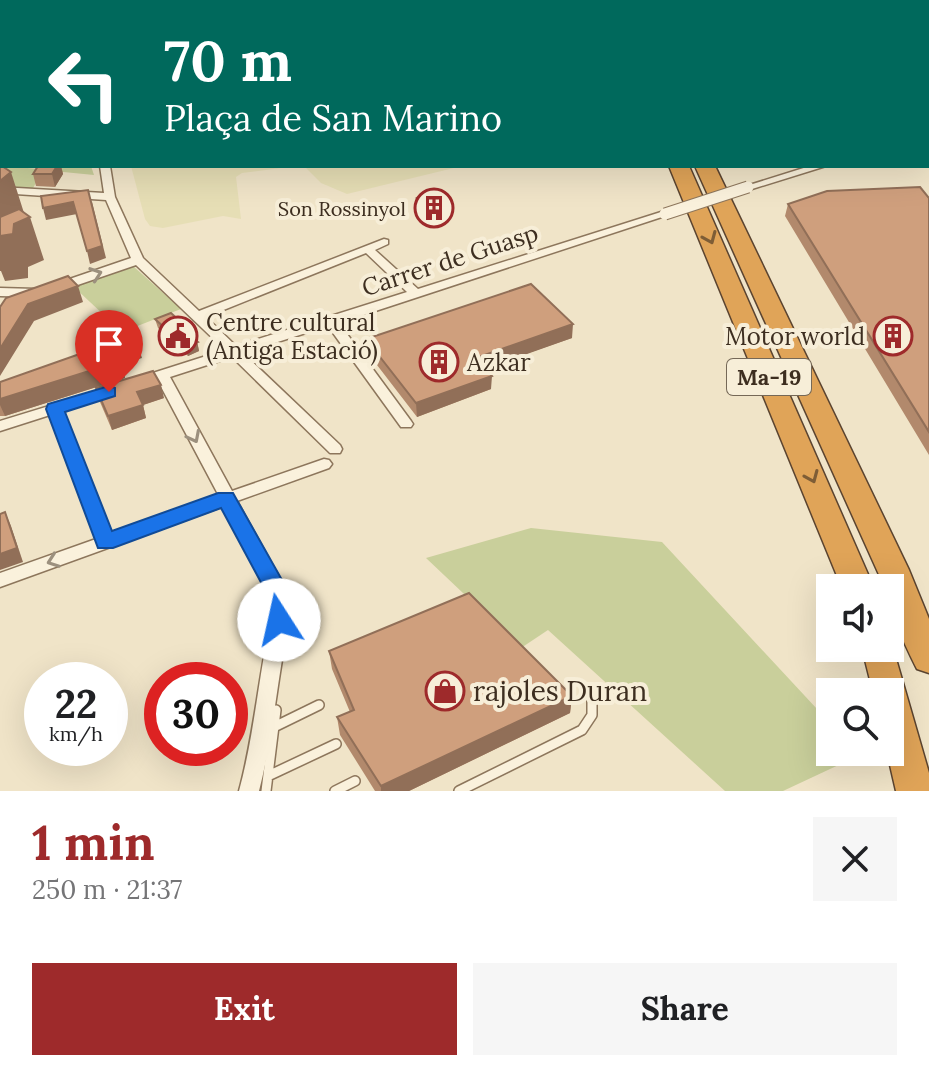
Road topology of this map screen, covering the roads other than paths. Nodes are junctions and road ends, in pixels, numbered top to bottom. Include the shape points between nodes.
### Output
1 (105, 168) edge
2 (680, 168) edge
3 (706, 168) edge
4 (814, 168) edge
5 (0, 190) edge
6 (110, 197) junction
7 (384, 242) dead end
8 (367, 248) junction
9 (138, 260) junction
10 (5, 292) edge
11 (416, 294) junction
12 (0, 308) edge
13 (197, 316) junction
14 (331, 321) junction
15 (232, 353) junction
16 (162, 375) junction
17 (55, 409) junction
18 (4, 423) edge
19 (406, 424) dead end
20 (335, 449) dead end
21 (324, 464) dead end
22 (225, 498) junction
23 (105, 542) junction
24 (852, 574) edge
25 (0, 580) edge
26 (929, 659) edge
27 (883, 662) edge
28 (592, 696) dead end
29 (319, 705) dead end
30 (276, 710) dead end
31 (274, 727) junction
32 (336, 744) dead end
33 (268, 776) junction
34 (355, 781) dead end
35 (249, 791) edge
36 (266, 791) edge
37 (335, 791) edge
38 (459, 791) edge
39 (915, 791) edge

1 - 6 street
2 -> 24 highway, Ma-19
3 - 26 highway, Ma-19 via 893,570
4 - 11 street, Carrer de Guasp, bridge
5 - 6 street
6 - 9 street
7 - 8 street
8 - 11 street
8 - 13 street
10 -> 9 street via 41,294
9 - 13 street
10 - 12 street
11 - 14 street, Carrer de Guasp
13 - 15 street
14 - 15 street, Carrer de Guasp
14 - 19 street
15 - 16 street, Carrer de Guasp
15 - 20 street
16 - 17 street, Carrer de Guasp
16 -> 22 street
17 - 18 street, Carrer de Guasp
17 - 23 street
21 - 22 street
22 - 23 street
22 - 35 street via 284,603 275,636 263,745
23 -> 25 street
27 - 39 highway
28 - 38 lane via 592,715 582,730
29 - 31 lane
30 - 31 lane
31 - 33 lane
32 - 33 lane
33 - 36 lane
34 - 37 lane

